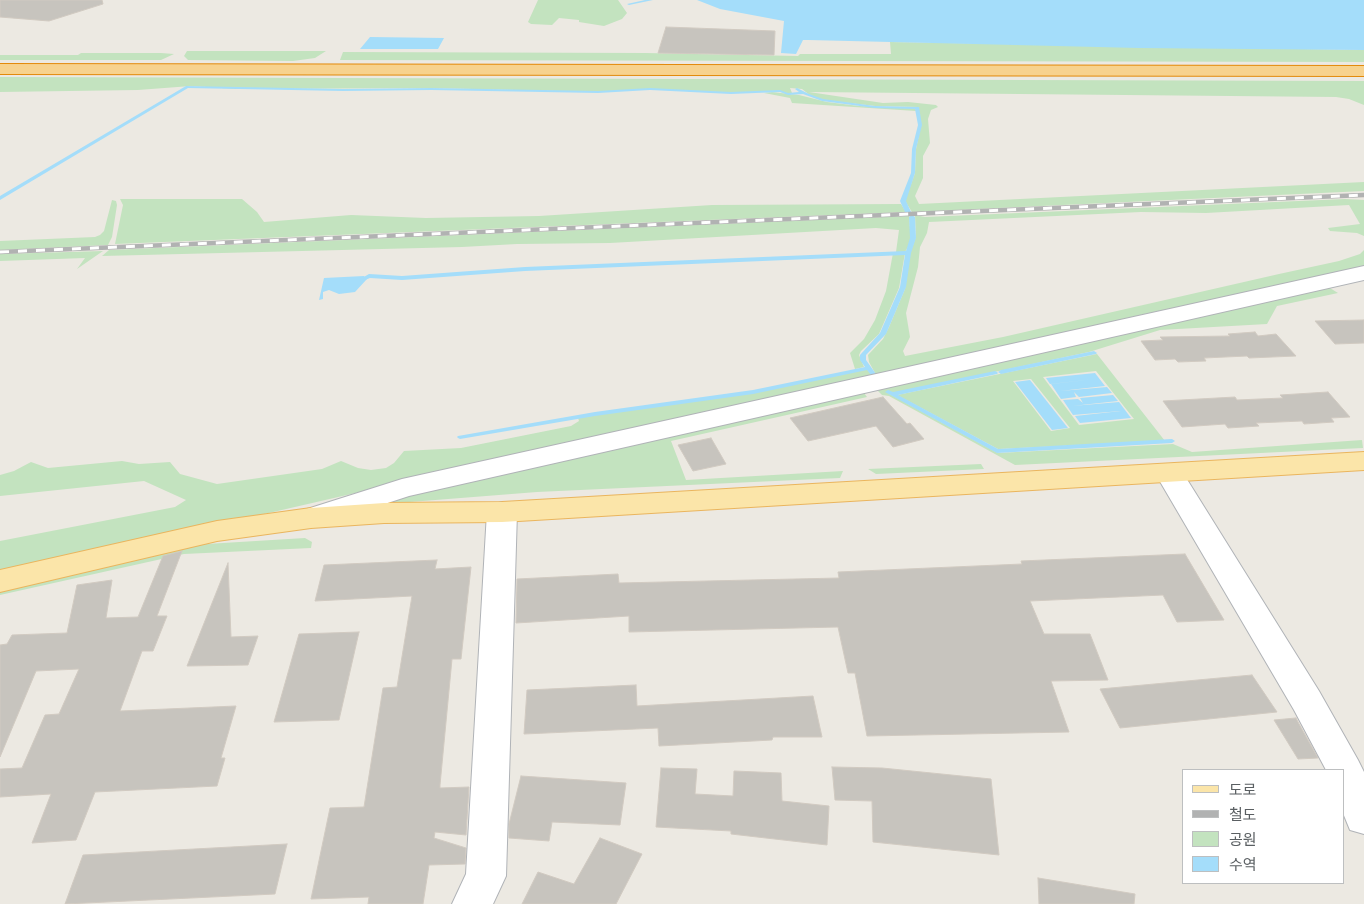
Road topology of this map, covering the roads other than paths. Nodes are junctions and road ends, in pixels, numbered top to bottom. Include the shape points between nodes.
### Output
1 (0, 69) edge
2 (1364, 71) edge
3 (1364, 273) edge
4 (1364, 461) edge
5 (1169, 472) junction
6 (502, 512) junction
7 (311, 518) junction
8 (0, 581) edge
9 (1354, 770) edge
10 (1364, 818) edge
11 (472, 904) edge

1 - 2 highway
3 - 7 street via 402,488
4 - 5 main road
5 - 6 main road
5 - 9 street via 1307,700
6 - 7 main road via 384,513
6 - 11 street via 486,876
7 - 8 main road via 217,531
9 - 10 street

